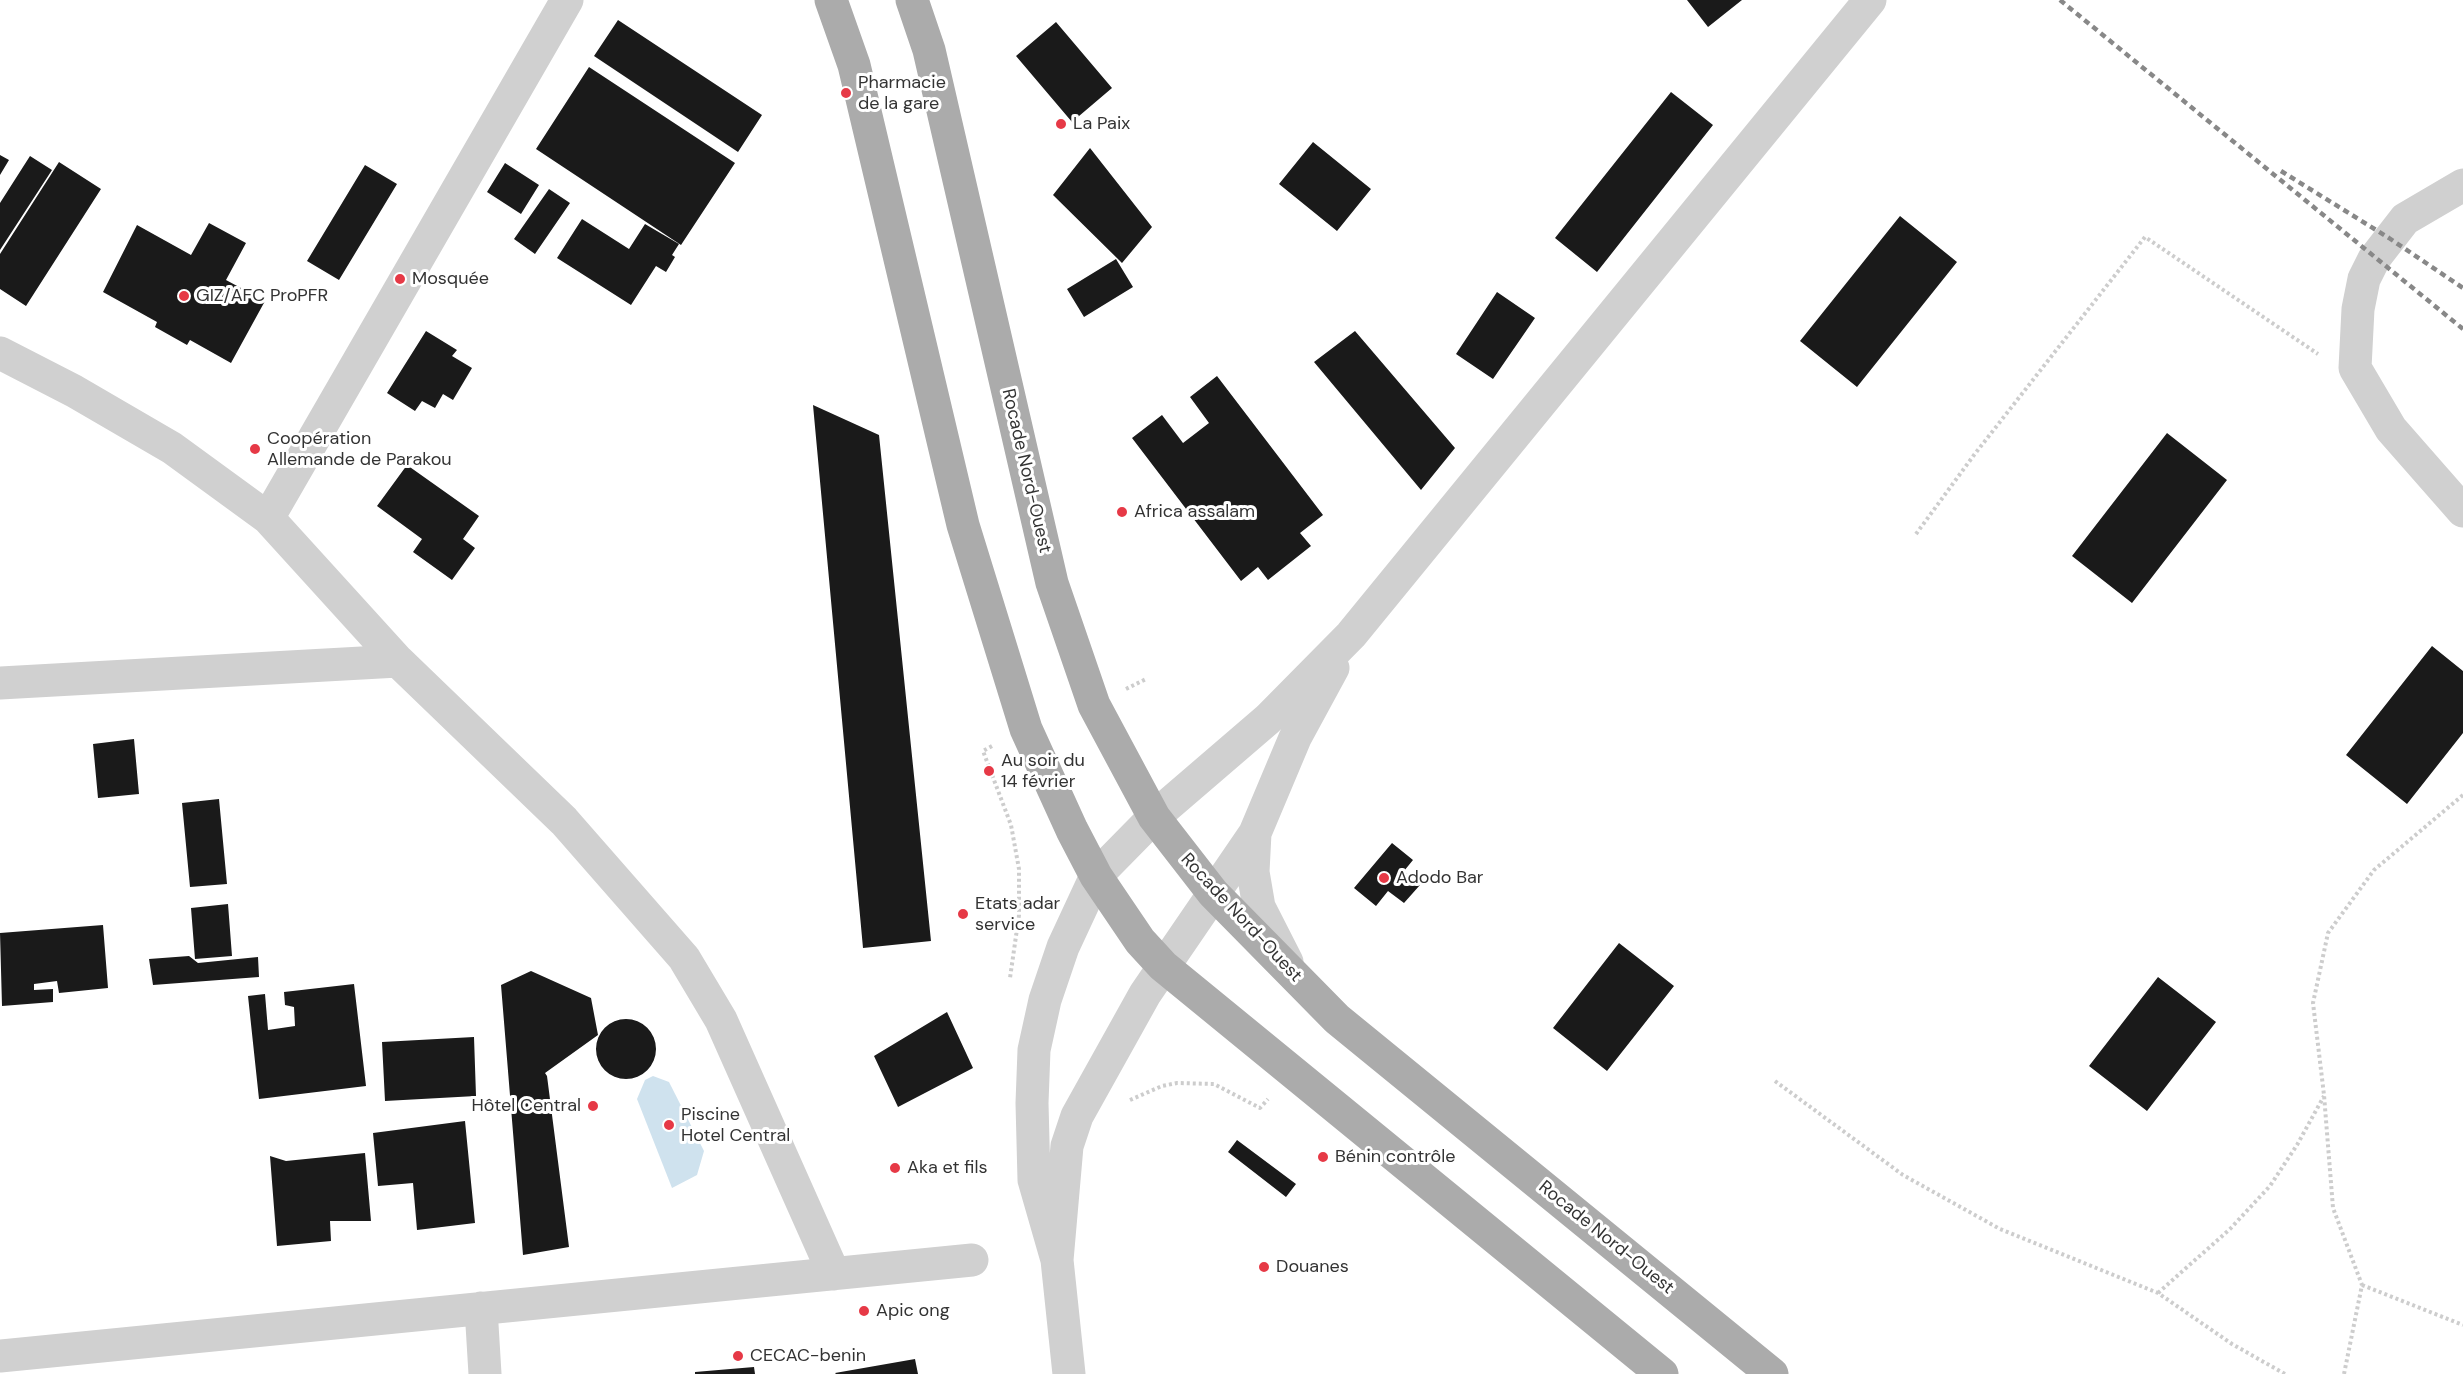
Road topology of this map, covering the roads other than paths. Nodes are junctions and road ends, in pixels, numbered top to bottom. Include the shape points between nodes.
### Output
1 (567, 0) edge
2 (831, 0) edge
3 (912, 0) edge
4 (1870, 0) edge
5 (2463, 185) edge
6 (0, 353) edge
7 (2463, 511) edge
8 (268, 518) junction
9 (1351, 635) junction
10 (398, 661) junction
11 (0, 683) edge
12 (1154, 817) junction
13 (1255, 833) junction
14 (1096, 876) junction
15 (1213, 893) junction
16 (1163, 966) junction
17 (1293, 974) junction
18 (972, 1260) dead end
19 (1057, 1260) junction
20 (834, 1274) junction
21 (481, 1308) junction
22 (0, 1356) edge
23 (484, 1374) edge
24 (1069, 1374) edge
25 (1662, 1374) edge
26 (1772, 1374) edge

1 - 8 street
2 - 14 main road via 854,65 963,525 1026,729
3 - 12 main road, Rocade Nord-Ouest via 929,50 1052,583 1094,705
4 - 9 street
5 - 7 street via 2405,219 2374,259 2364,279 2358,309 2355,368 2391,429
6 - 8 street via 172,448
8 - 10 street
9 - 12 street via 1268,719
9 - 13 street via 1295,738
10 - 11 street
10 - 20 street via 564,821 684,958 721,1020
12 - 14 street
12 - 15 main road, Rocade Nord-Ouest
13 - 15 street
13 - 17 street via 1252,872 1259,907
14 - 16 main road via 1140,941
14 - 19 street via 1045,1000 1034,1050 1034,1179
15 - 16 street
15 - 17 main road, Rocade Nord-Ouest
16 - 19 street via 1077,1116 1066,1156
16 - 25 main road
17 - 26 main road, Rocade Nord-Ouest via 1337,1019
18 - 20 street
19 - 24 street
20 - 21 street
21 - 22 street
21 - 23 street

